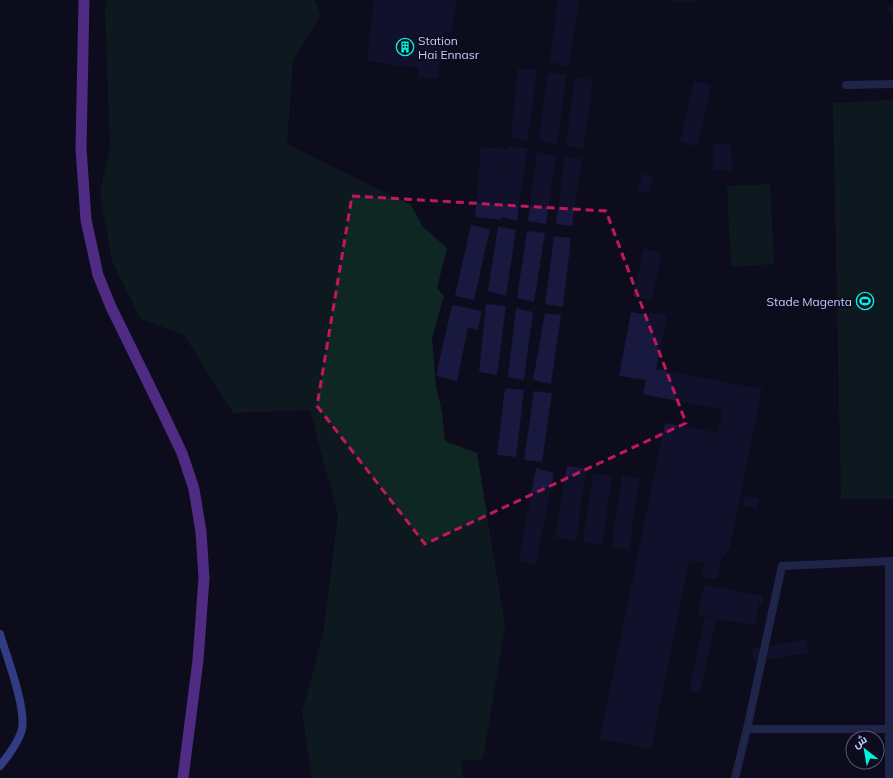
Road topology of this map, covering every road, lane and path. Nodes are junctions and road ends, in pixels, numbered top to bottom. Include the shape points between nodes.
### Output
1 (84, 0) edge
2 (893, 84) edge
3 (846, 85) dead end
4 (891, 561) edge
5 (0, 634) edge
6 (747, 729) junction
7 (891, 729) edge
8 (0, 766) edge
9 (183, 778) edge
10 (734, 778) edge
11 (889, 778) edge

1 - 9 main road via 81,148 86,220 98,275 182,453 194,489 201,532 203,593 198,660
2 - 3 street
4 - 6 street via 782,566
4 - 7 street
5 - 8 main road via 22,708 22,730 12,751
6 - 7 street
6 - 10 street
7 - 11 street

